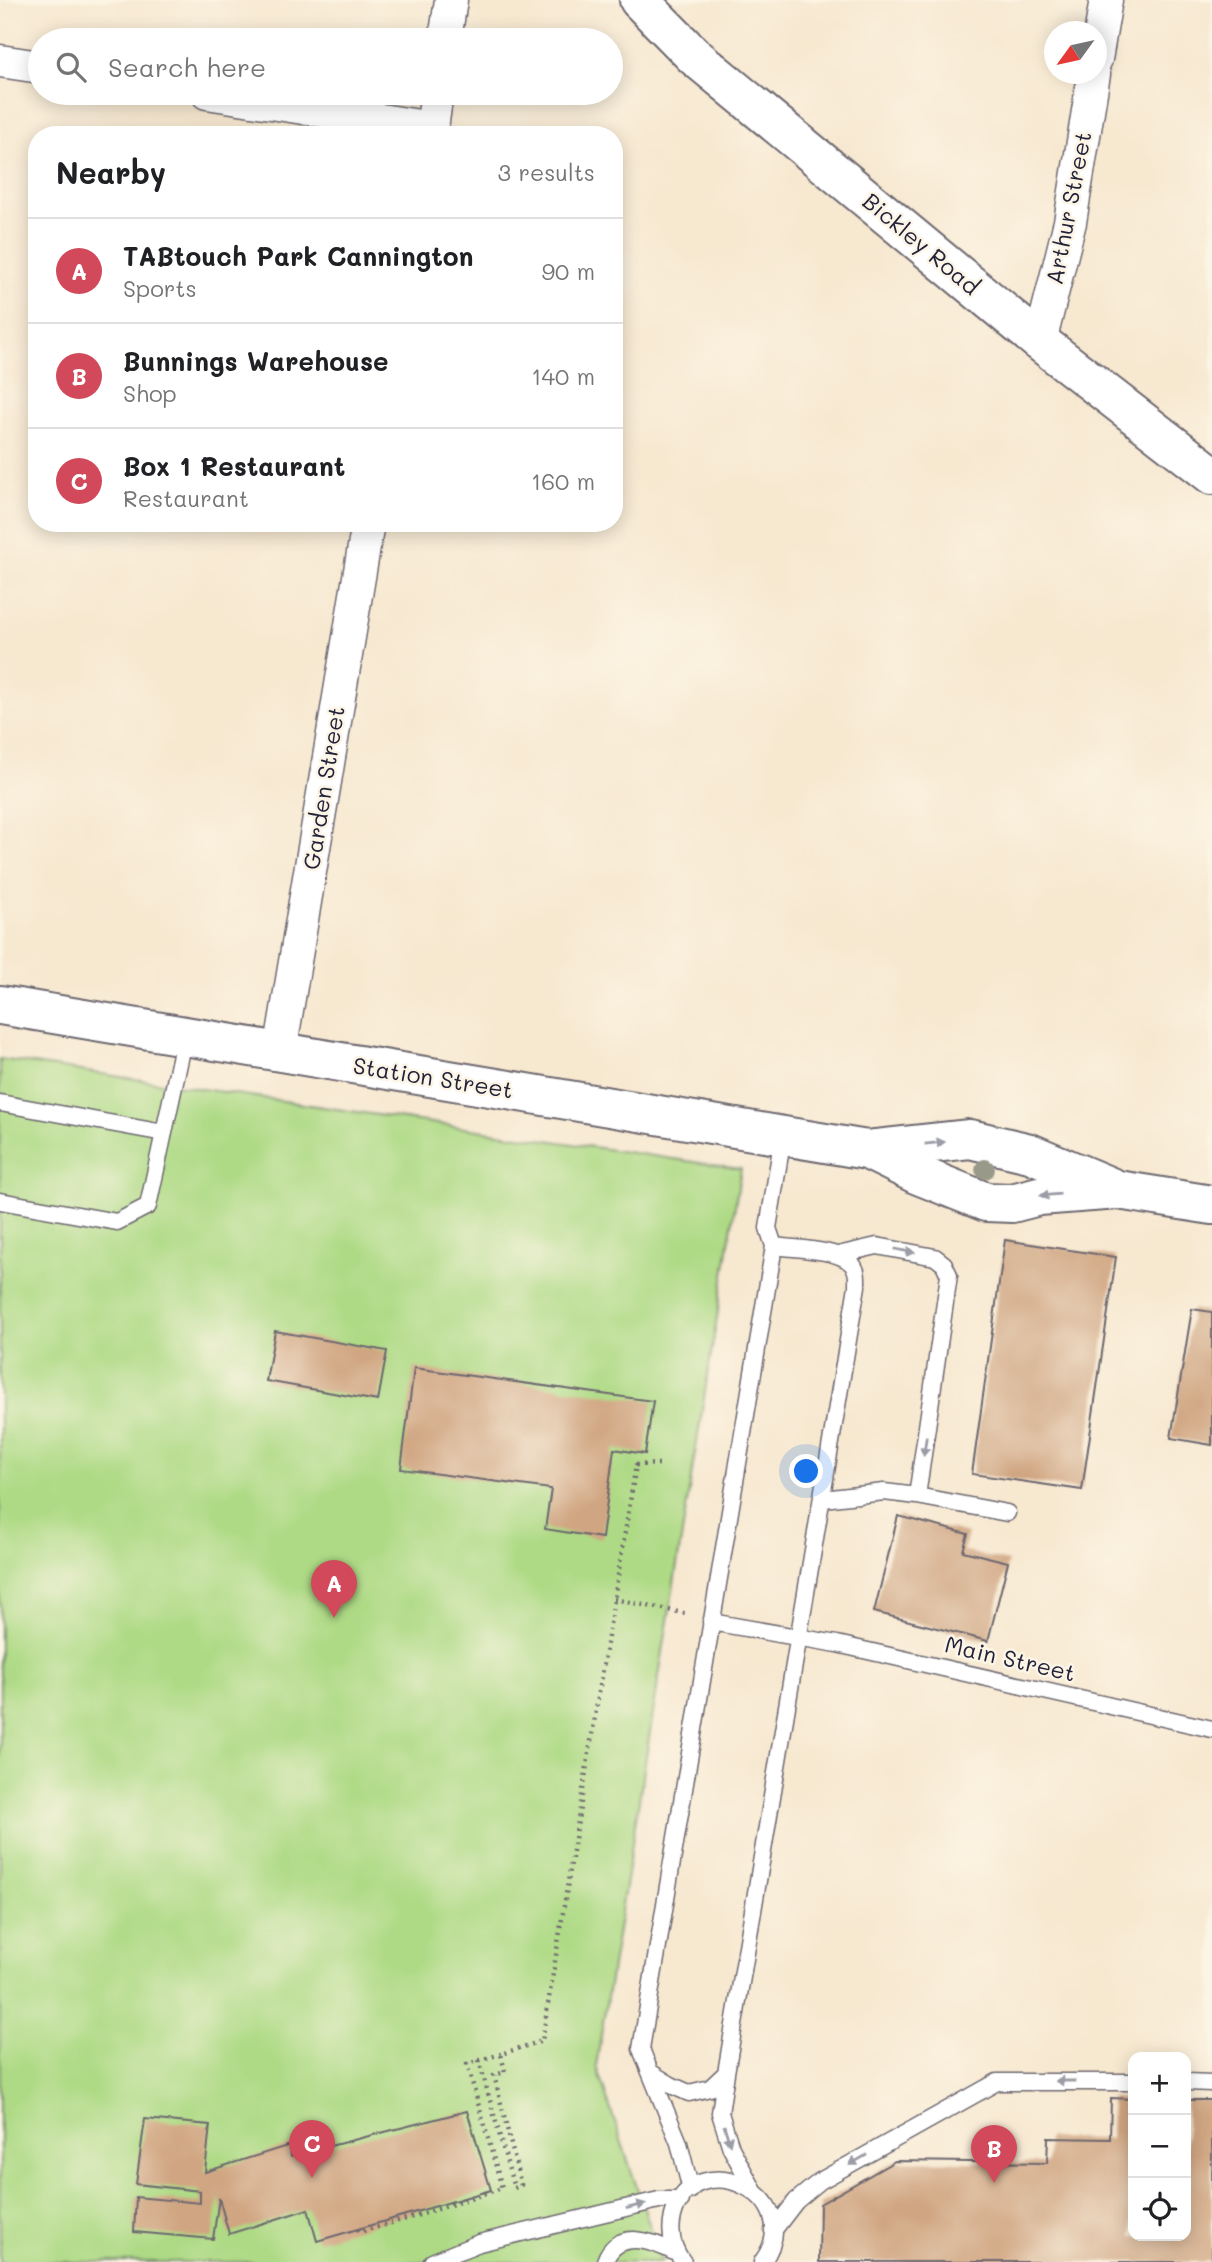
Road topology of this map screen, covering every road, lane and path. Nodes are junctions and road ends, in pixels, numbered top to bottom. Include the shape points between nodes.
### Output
1 (451, 0) edge
2 (639, 0) edge
3 (1106, 0) edge
4 (1103, 21) edge
5 (447, 28) edge
6 (0, 61) edge
7 (28, 65) edge
8 (1092, 84) edge
9 (278, 105) edge
10 (435, 105) edge
11 (402, 126) edge
12 (432, 126) edge
13 (1040, 342) junction
14 (1212, 475) edge
15 (367, 532) edge
16 (0, 1005) edge
17 (185, 1036) junction
18 (280, 1052) junction
19 (0, 1103) edge
20 (164, 1133) junction
21 (783, 1136) junction
22 (867, 1150) junction
23 (1118, 1190) junction
24 (0, 1201) edge
25 (1212, 1205) edge
26 (774, 1246) junction
27 (838, 1255) junction
28 (659, 1464) dead end
29 (917, 1496) junction
30 (824, 1499) junction
31 (1007, 1513) dead end
32 (614, 1599) junction
33 (711, 1622) junction
34 (797, 1638) junction
35 (1212, 1729) edge
36 (501, 2054) junction
37 (479, 2060) junction
38 (650, 2072) junction
39 (726, 2073) junction
40 (1128, 2082) edge
41 (1191, 2082) edge
42 (1212, 2082) edge
43 (754, 2191) junction
44 (686, 2195) junction
45 (358, 2229) dead end
46 (774, 2231) junction
47 (679, 2258) edge
48 (605, 2261) edge
49 (432, 2262) edge
50 (762, 2262) edge

1 - 5 street
2 - 13 street, Bickley Road via 694,56
3 - 4 street
6 - 7 street
8 - 13 street, Arthur Street via 1070,222
9 - 11 street
10 - 12 street
13 - 14 street, Bickley Road
15 - 18 street, Garden Street
16 - 17 street, Station Street
17 - 18 street, Station Street
17 - 20 lane
18 - 21 street, Station Street
19 - 20 lane
20 - 24 lane via 148,1206 117,1222
21 - 22 street, Station Street
21 - 26 lane via 768,1228
22 -> 23 street, Station Street via 970,1139 1030,1153
23 -> 22 street, Station Street via 986,1202
23 - 25 street, Station Street
26 - 27 lane
26 - 33 lane
27 -> 29 lane via 877,1246 935,1257 949,1275
27 - 30 lane via 851,1263 857,1286
28 - 32 path via 636,1465
29 - 30 lane via 884,1492
29 - 31 lane
30 - 34 lane
32 - 33 path via 676,1610
32 - 36 path via 542,2041
33 - 34 lane, Main Street
33 - 38 lane via 641,2049
34 - 35 lane, Main Street
34 - 39 lane
36 - 37 path
36 - 37 path via 505,2072 494,2076 521,2185 514,2188
37 - 45 path via 467,2064 502,2188 411,2218
38 - 39 lane via 690,2093 709,2088
38 - 44 lane via 679,2143
39 -> 43 lane via 720,2113 731,2148
40 -> 46 lane via 997,2082 820,2181 796,2201
41 - 42 lane
43 - 44 lane via 729,2180 703,2183
43 - 46 lane via 765,2202
44 - 47 lane via 671,2226
49 -> 44 lane via 479,2242 507,2244
46 - 50 lane
47 - 48 lane via 654,2242 629,2239 616,2245

